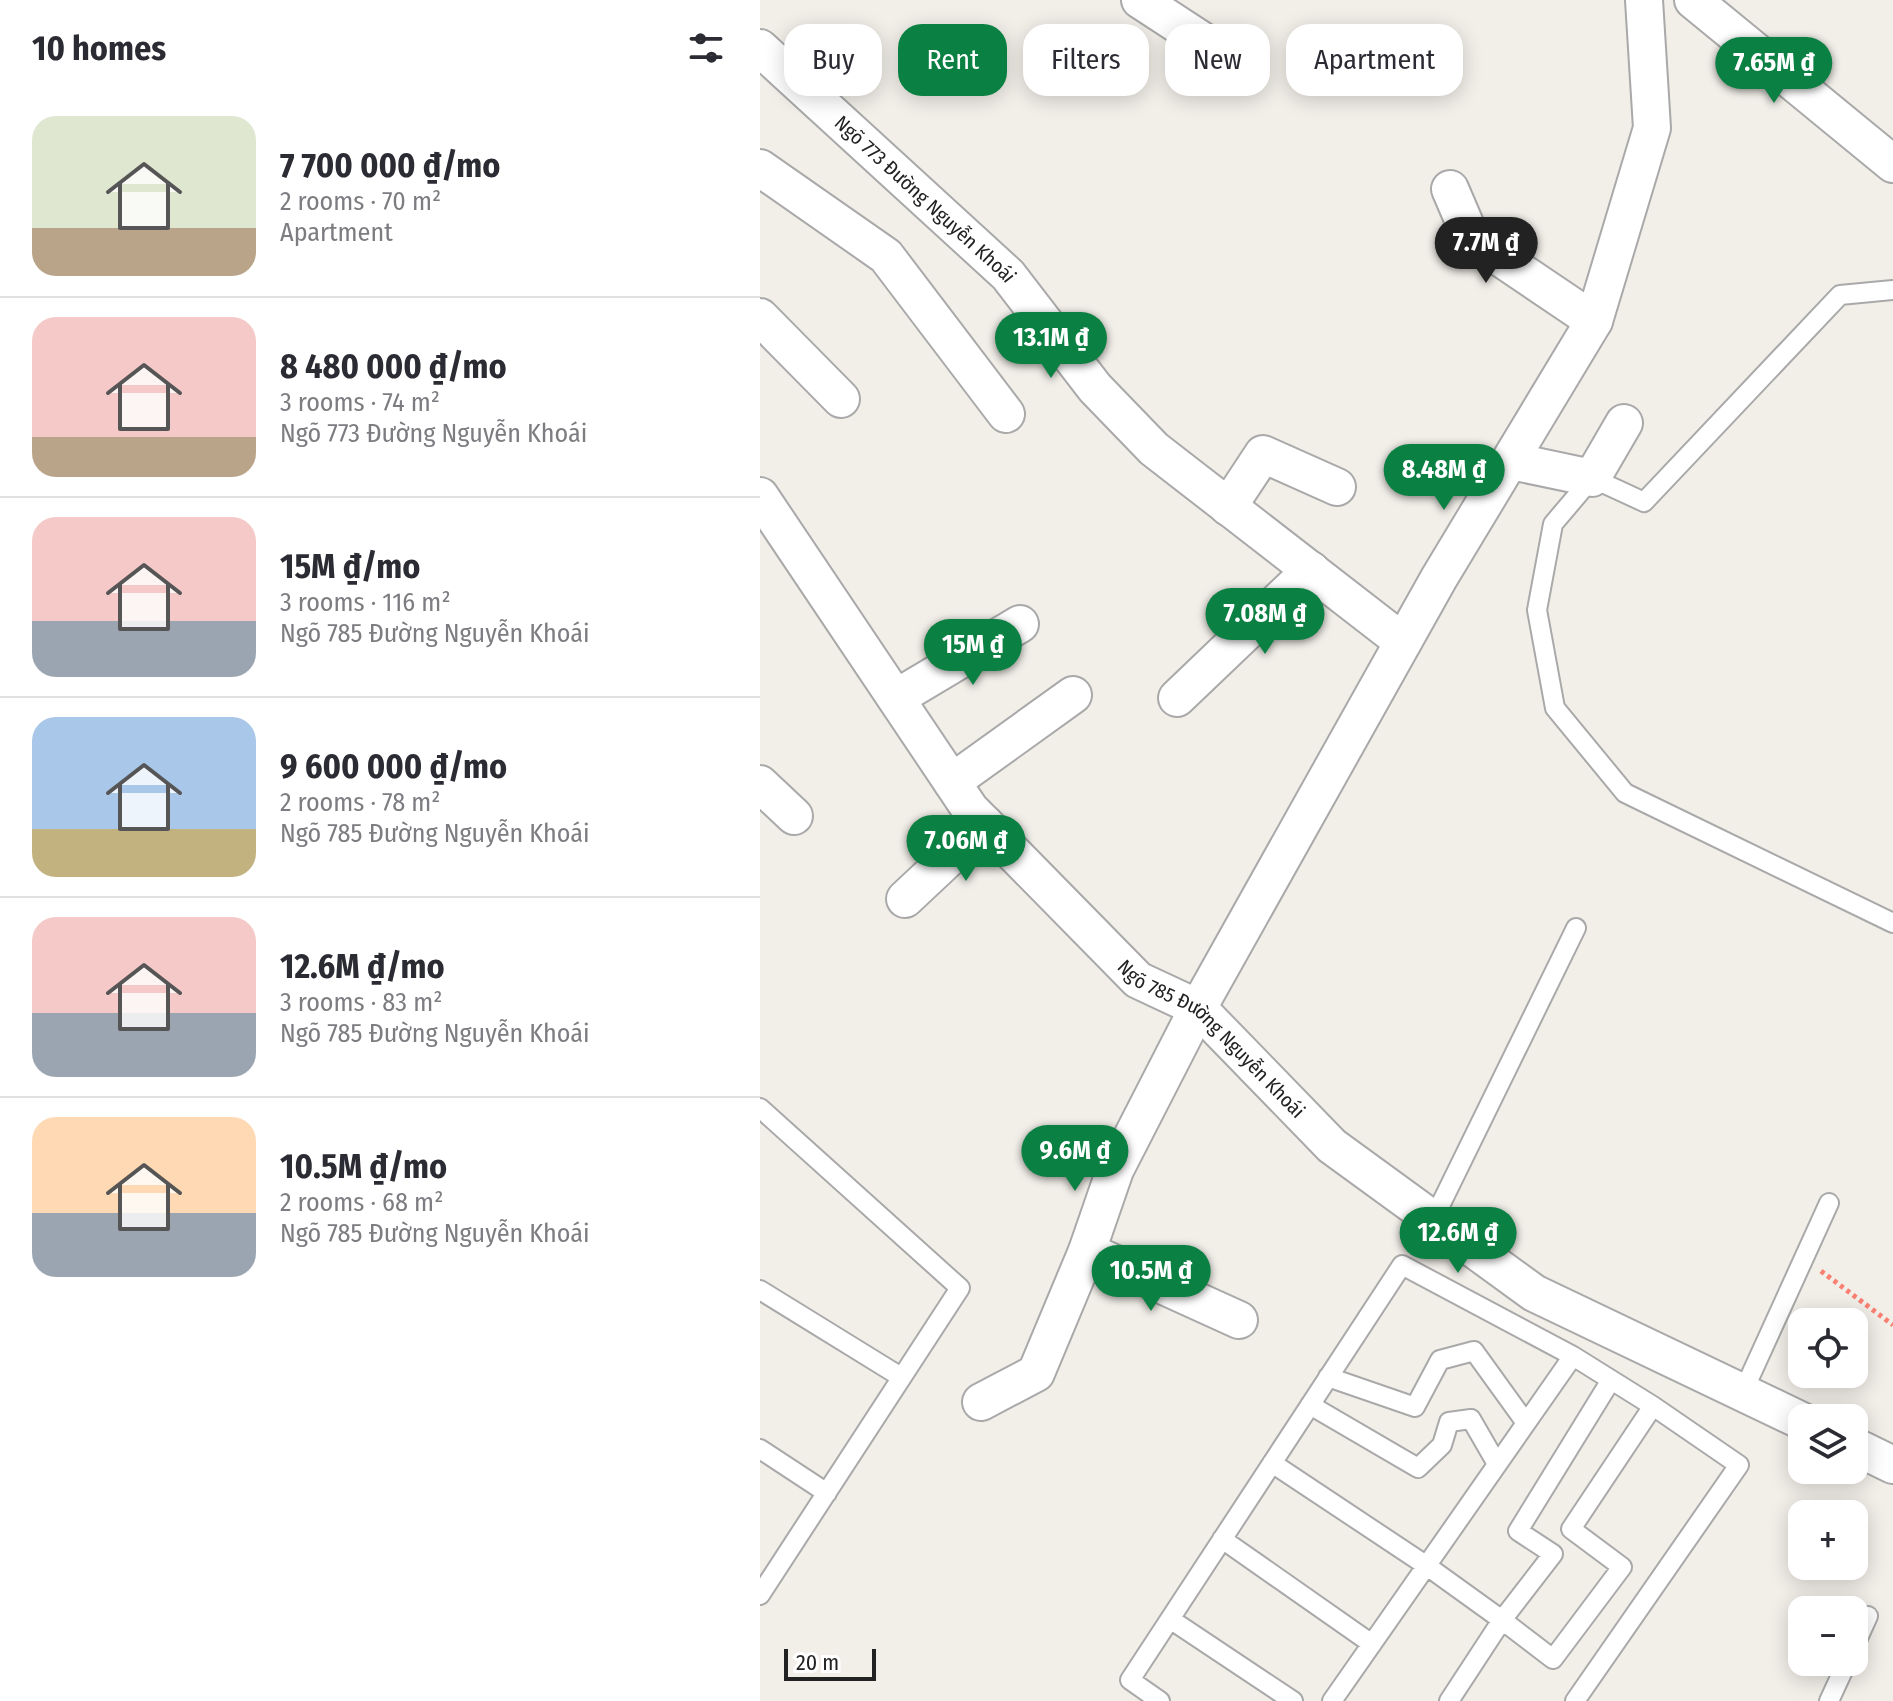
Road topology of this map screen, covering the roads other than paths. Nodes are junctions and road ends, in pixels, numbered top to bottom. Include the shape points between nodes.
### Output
1 (1140, 0) edge
2 (1644, 0) edge
3 (1693, 0) edge
4 (1177, 24) edge
5 (760, 48) edge
6 (1893, 164) edge
7 (760, 168) edge
8 (1450, 189) dead end
9 (1893, 290) edge
10 (760, 317) edge
11 (1594, 321) junction
12 (841, 399) dead end
13 (1006, 414) dead end
14 (1624, 423) dead end
15 (1511, 461) junction
16 (1592, 478) junction
17 (1337, 487) dead end
18 (760, 496) edge
19 (1228, 507) junction
20 (1311, 570) junction
21 (1020, 624) dead end
22 (1403, 642) junction
23 (1073, 695) dead end
24 (896, 698) junction
25 (1177, 698) dead end
26 (952, 782) junction
27 (760, 784) edge
28 (794, 816) dead end
29 (985, 824) junction
30 (905, 899) dead end
31 (1893, 923) edge
32 (1576, 928) dead end
33 (1198, 1008) junction
34 (760, 1108) edge
35 (1829, 1203) dead end
36 (1433, 1220) junction
37 (1087, 1251) junction
38 (760, 1290) edge
39 (1239, 1320) dead end
40 (1573, 1356) junction
41 (901, 1377) junction
42 (1328, 1377) junction
43 (1611, 1380) junction
44 (1743, 1392) junction
45 (981, 1402) dead end
46 (1310, 1405) junction
47 (1653, 1406) junction
48 (1788, 1414) edge
49 (1526, 1423) junction
50 (760, 1449) edge
51 (1868, 1453) edge
52 (1272, 1463) junction
53 (1497, 1464) junction
54 (1893, 1465) edge
55 (827, 1493) junction
56 (1222, 1539) junction
57 (1427, 1566) junction
58 (760, 1595) edge
59 (1170, 1619) junction
60 (1502, 1620) junction
61 (1372, 1644) junction
62 (1841, 1676) edge
63 (1160, 1701) edge
64 (1293, 1701) edge
65 (1332, 1701) edge
66 (1449, 1701) edge
67 (1575, 1701) edge
68 (1829, 1701) edge

1 - 4 street
2 - 11 street via 1652,128
3 - 6 street
5 - 19 street, Ngõ 773 Đường Nguyễn Khoái via 1008,275 1124,419
7 - 13 street via 886,256
8 - 11 street via 1471,238
9 - 16 lane via 1840,295 1644,502
10 - 12 street
11 - 15 street
14 - 16 street
15 - 16 street
15 - 22 street
16 - 31 lane via 1553,524 1537,610 1555,708 1625,793
17 - 19 street via 1263,454
18 - 24 street, Ngõ 785 Đường Nguyễn Khoái
19 - 20 street, Ngõ 773 Đường Nguyễn Khoái
20 - 22 street, Ngõ 773 Đường Nguyễn Khoái
20 - 25 street
21 - 24 street
22 - 33 street
23 - 26 street
24 - 26 street, Ngõ 785 Đường Nguyễn Khoái
26 - 29 street, Ngõ 785 Đường Nguyễn Khoái
27 - 28 street
29 - 30 street
29 - 33 street, Ngõ 785 Đường Nguyễn Khoái via 1138,980
32 - 36 lane
33 - 36 street, Ngõ 785 Đường Nguyễn Khoái via 1332,1146
33 - 37 street via 1115,1170
34 - 41 lane via 960,1288
35 - 44 lane
36 - 44 street, Ngõ 785 Đường Nguyễn Khoái via 1534,1293
37 - 39 street
37 - 45 street via 1036,1373
38 - 41 lane
40 - 42 lane via 1402,1265
40 - 43 lane
40 - 49 lane
41 - 55 lane
42 - 46 lane
42 - 49 lane via 1415,1407 1440,1360 1474,1351
43 - 47 lane
43 - 60 lane via 1518,1531 1553,1554
44 - 48 street, Ngõ 785 Đường Nguyễn Khoái
46 - 52 lane
46 - 53 lane via 1418,1468 1442,1445 1449,1422 1471,1419
47 - 60 lane via 1571,1529 1622,1567 1553,1659
47 - 67 lane via 1739,1465
49 - 53 lane
50 - 55 lane
51 - 54 street
52 - 56 lane
52 - 57 lane
53 - 57 lane
55 - 58 lane
56 - 59 lane
56 - 61 lane
57 - 60 lane
57 - 61 lane
59 - 63 lane via 1130,1680
59 - 64 lane
60 - 66 lane
61 - 65 lane
62 - 68 lane

